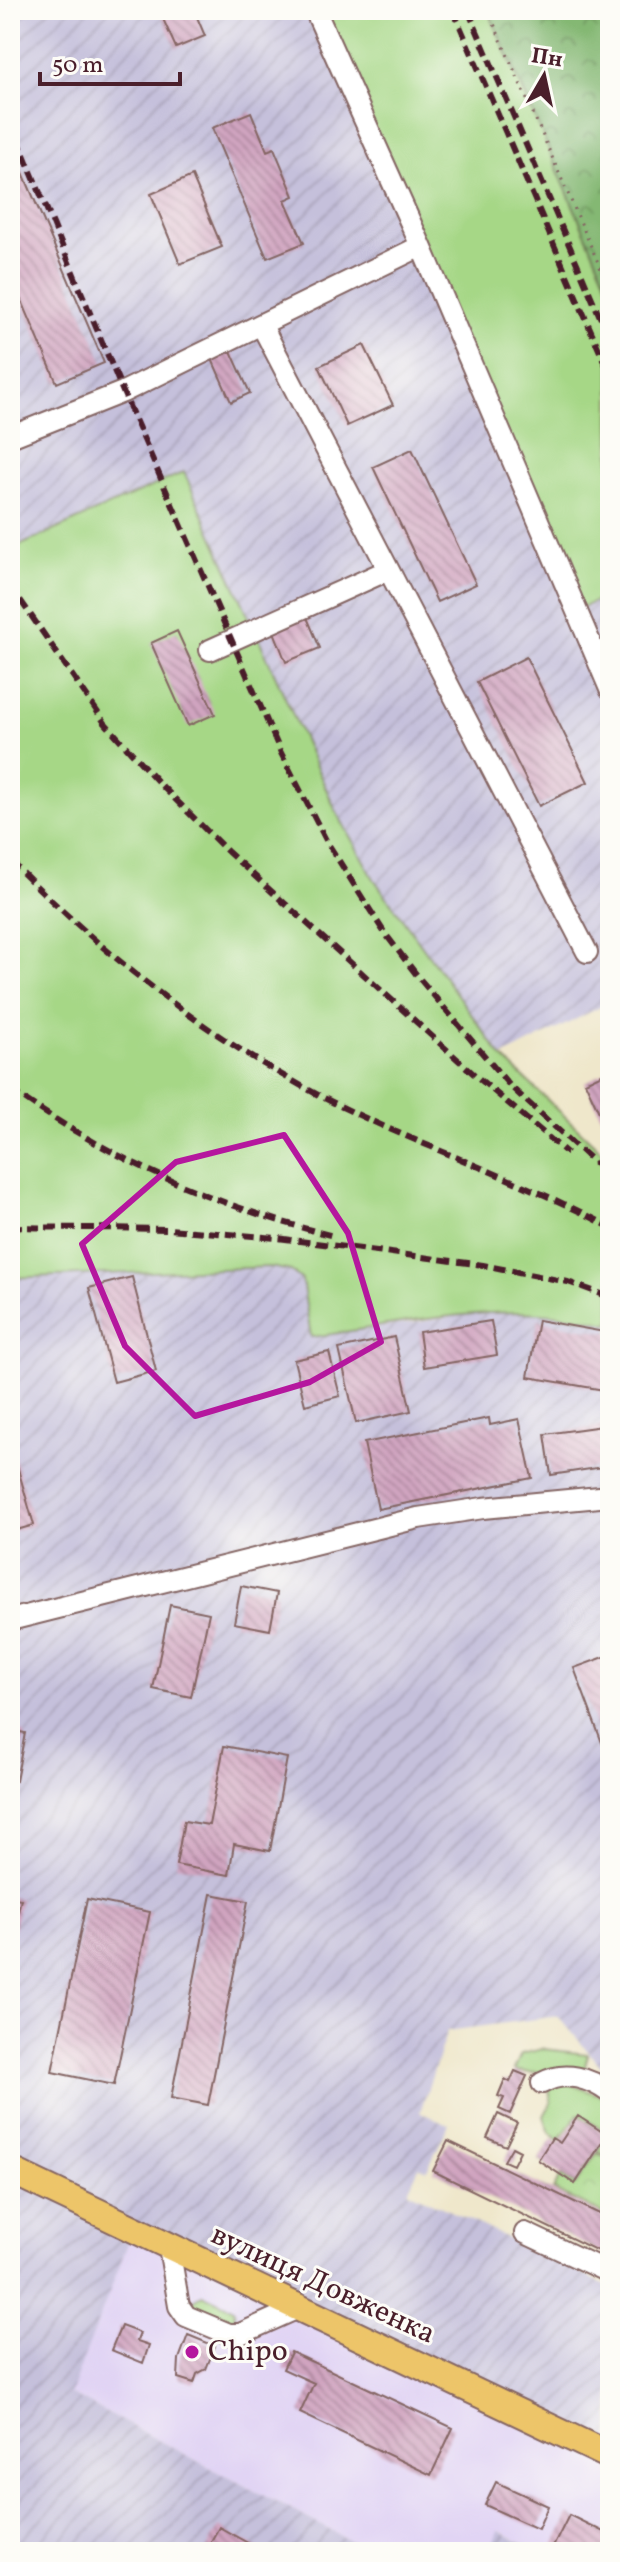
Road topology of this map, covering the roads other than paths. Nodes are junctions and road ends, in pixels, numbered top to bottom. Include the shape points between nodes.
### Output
1 (315, 10) edge
2 (421, 246) junction
3 (262, 326) junction
4 (10, 437) edge
5 (386, 571) junction
6 (210, 650) dead end
7 (610, 689) edge
8 (587, 952) dead end
9 (610, 1496) edge
10 (10, 1620) edge
11 (542, 2083) dead end
12 (610, 2093) edge
13 (10, 2170) edge
14 (525, 2233) dead end
15 (169, 2247) junction
16 (610, 2273) edge
17 (298, 2308) junction
18 (610, 2456) edge

1 - 2 street
2 - 3 street
2 - 7 street
3 - 4 street via 123,392
3 - 5 street
5 - 6 street
5 - 8 street
9 - 10 street via 483,1508 397,1523
11 - 12 street via 584,2078
13 - 15 main road, вулиця Довженка
14 - 16 street
15 - 17 main road, вулиця Довженка
15 - 17 street via 179,2306 186,2316 240,2334
17 - 18 main road, вулиця Довженка

